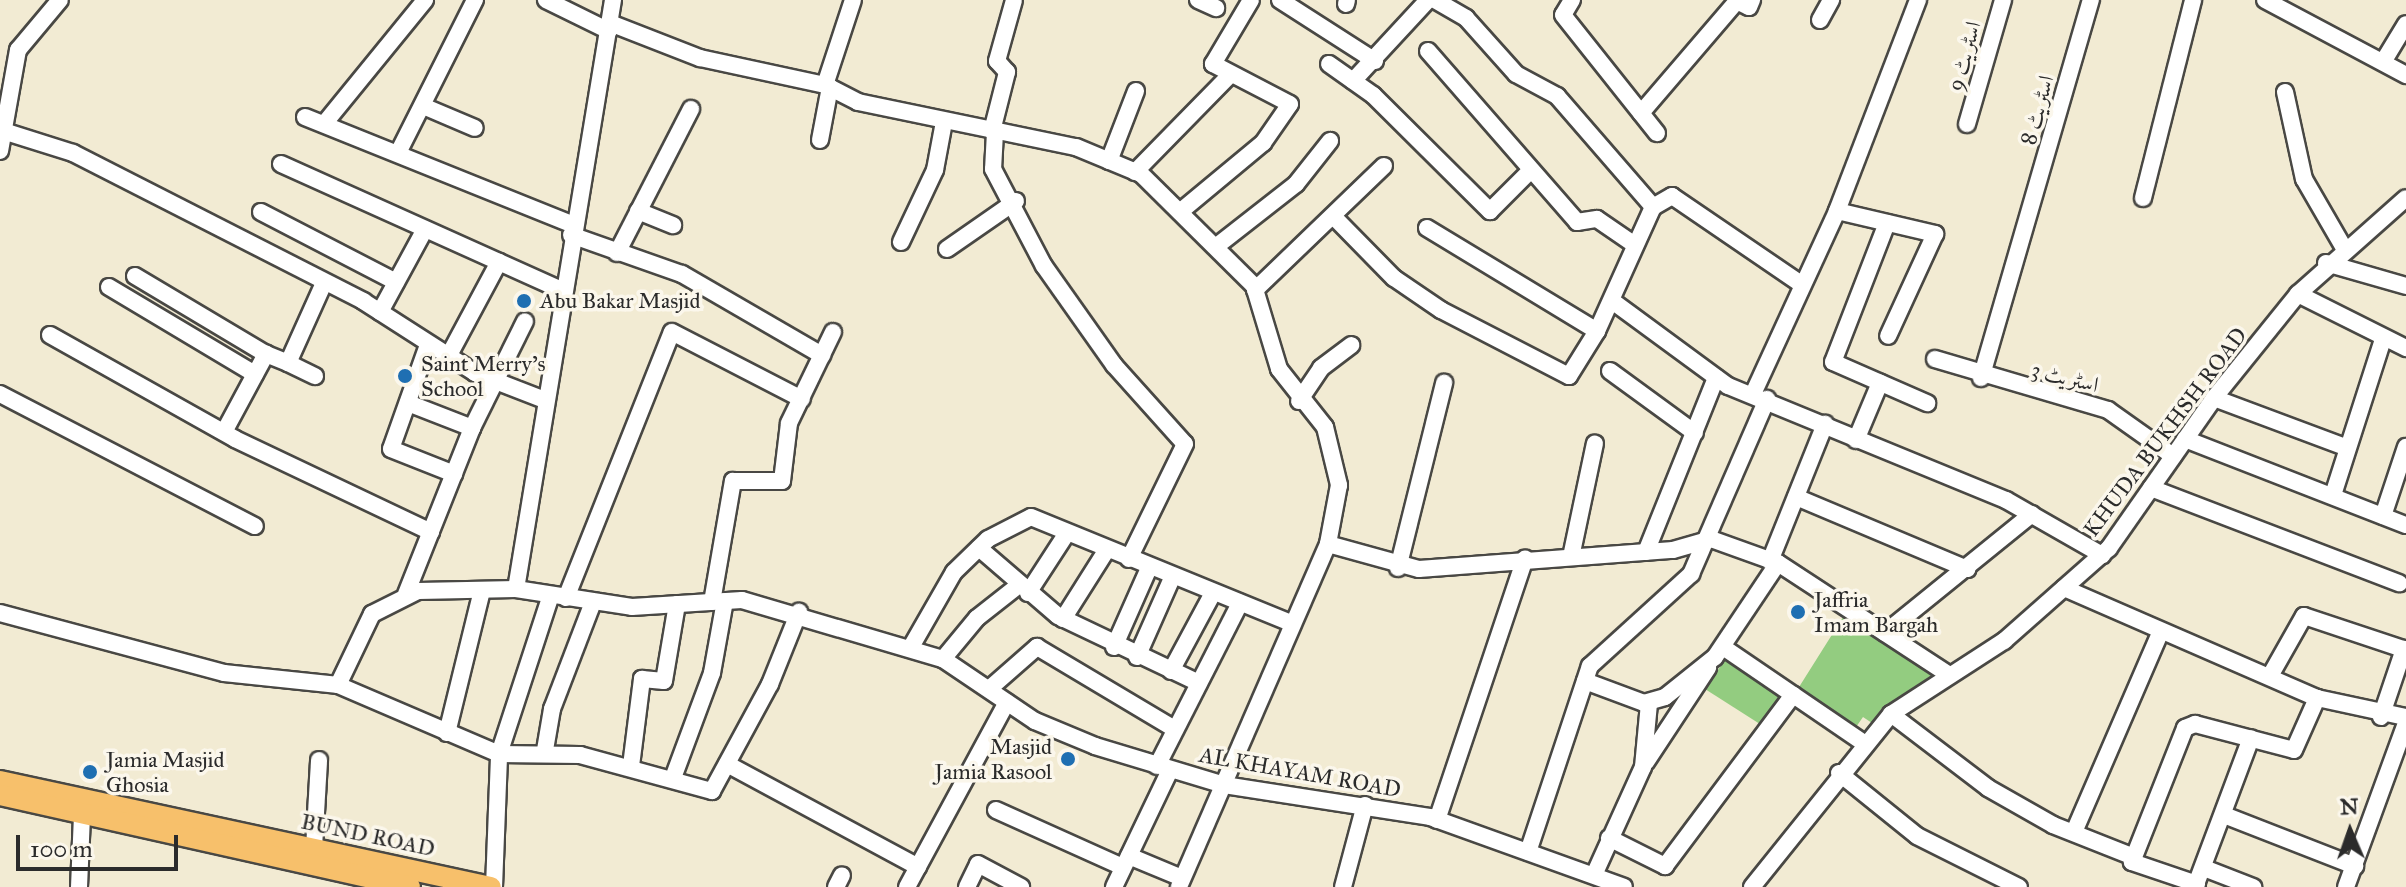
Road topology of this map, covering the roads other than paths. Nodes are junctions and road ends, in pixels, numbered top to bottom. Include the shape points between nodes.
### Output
1 (60, 0) edge
2 (425, 0) edge
3 (475, 0) edge
4 (546, 0) edge
5 (613, 0) edge
6 (853, 0) edge
7 (1014, 0) edge
8 (1198, 0) edge
9 (1251, 0) edge
10 (1280, 0) edge
11 (1428, 0) edge
12 (1435, 0) edge
13 (1752, 0) edge
14 (1831, 0) edge
15 (1918, 0) edge
16 (2003, 0) edge
17 (2091, 0) edge
18 (2193, 0) edge
19 (2272, 1) edge
20 (1567, 7) edge
21 (1216, 8) dead end
22 (1820, 20) dead end
23 (2406, 24) edge
24 (610, 27) junction
25 (1428, 51) dead end
26 (1375, 61) junction
27 (2383, 62) junction
28 (1329, 64) dead end
29 (2406, 75) edge
30 (1229, 76) junction
31 (1353, 81) junction
32 (828, 86) junction
33 (1136, 91) dead end
34 (2285, 92) dead end
35 (423, 106) junction
36 (691, 109) dead end
37 (1641, 113) junction
38 (305, 117) dead end
39 (944, 122) junction
40 (324, 124) junction
41 (1967, 124) dead end
42 (475, 128) dead end
43 (3, 131) edge
44 (993, 131) junction
45 (1657, 133) dead end
46 (820, 140) dead end
47 (1330, 141) dead end
48 (0, 151) edge
49 (399, 151) junction
50 (1109, 161) junction
51 (281, 164) dead end
52 (1384, 166) dead end
53 (1135, 172) junction
54 (1529, 172) junction
55 (2143, 198) dead end
56 (2406, 198) edge
57 (1016, 201) junction
58 (1653, 207) junction
59 (638, 211) junction
60 (1181, 211) junction
61 (1837, 211) junction
62 (261, 212) dead end
63 (1333, 216) junction
64 (1887, 223) junction
65 (673, 225) dead end
66 (1427, 228) dead end
67 (425, 229) junction
68 (572, 230) junction
69 (901, 242) dead end
70 (1218, 245) junction
71 (1635, 245) junction
72 (2344, 248) junction
73 (947, 249) dead end
74 (617, 253) junction
75 (499, 262) junction
76 (2326, 263) junction
77 (135, 276) dead end
78 (396, 282) junction
79 (324, 283) junction
80 (1801, 284) junction
81 (2406, 286) edge
82 (109, 287) dead end
83 (561, 290) junction
84 (1255, 290) junction
85 (2298, 294) junction
86 (1615, 303) junction
87 (380, 312) junction
88 (525, 321) dead end
89 (1597, 331) junction
90 (833, 332) dead end
91 (50, 335) dead end
92 (1888, 336) dead end
93 (2383, 339) junction
94 (428, 345) junction
95 (1351, 345) dead end
96 (2406, 348) edge
97 (266, 354) junction
98 (822, 355) junction
99 (448, 357) junction
100 (1935, 359) dead end
101 (288, 363) junction
102 (1610, 371) dead end
103 (255, 374) junction
104 (315, 376) dead end
105 (1716, 378) junction
106 (1981, 378) junction
107 (496, 381) junction
108 (1444, 383) dead end
109 (1880, 383) junction
110 (0, 394) edge
111 (1760, 397) junction
112 (2214, 398) junction
113 (542, 399) junction
114 (802, 399) junction
115 (1299, 401) junction
116 (408, 403) junction
117 (1927, 403) dead end
118 (1825, 424) junction
119 (472, 428) junction
120 (224, 432) junction
121 (1695, 433) junction
122 (2185, 439) junction
123 (1856, 440) junction
124 (1595, 443) dead end
125 (2345, 447) junction
126 (2406, 447) edge
127 (2173, 456) junction
128 (454, 474) junction
129 (2151, 488) junction
130 (2333, 495) junction
131 (1796, 497) junction
132 (2032, 514) junction
133 (2383, 516) junction
134 (2406, 525) edge
135 (255, 526) dead end
136 (431, 532) junction
137 (1067, 533) junction
138 (1711, 539) junction
139 (1328, 544) junction
140 (979, 548) junction
141 (1106, 551) junction
142 (1646, 552) junction
143 (2102, 555) junction
144 (1571, 557) junction
145 (1525, 558) junction
146 (1129, 559) junction
147 (1774, 562) junction
148 (1149, 568) junction
149 (1398, 568) junction
150 (1967, 569) junction
151 (1172, 578) junction
152 (2399, 583) dead end
153 (2064, 588) junction
154 (516, 589) junction
155 (1024, 589) junction
156 (482, 590) junction
157 (1213, 593) junction
158 (406, 594) junction
159 (558, 597) junction
160 (593, 602) junction
161 (719, 602) junction
162 (1240, 603) junction
163 (677, 604) junction
164 (799, 612) junction
165 (0, 613) edge
166 (1063, 619) junction
167 (1291, 623) junction
168 (2161, 631) junction
169 (1885, 633) junction
170 (911, 647) junction
171 (1114, 647) junction
172 (2405, 650) edge
173 (1719, 652) junction
174 (1137, 657) junction
175 (943, 659) junction
176 (1171, 671) junction
177 (1946, 673) dead end
178 (2270, 676) junction
179 (1585, 681) junction
180 (1199, 683) junction
181 (338, 685) junction
182 (989, 689) junction
183 (1793, 695) junction
184 (2317, 698) junction
185 (1007, 702) junction
186 (1649, 704) junction
187 (1891, 714) junction
188 (2381, 717) junction
189 (2406, 720) edge
190 (1173, 728) junction
191 (447, 733) junction
192 (2251, 738) junction
193 (1865, 744) junction
194 (545, 750) junction
195 (499, 754) junction
196 (319, 760) dead end
197 (727, 764) junction
198 (631, 766) junction
199 (1643, 767) junction
200 (1163, 768) junction
201 (1839, 773) junction
202 (673, 778) junction
203 (0, 781) edge
204 (1224, 785) junction
205 (0, 795) edge
206 (1365, 805) junction
207 (996, 810) dead end
208 (82, 814) junction
209 (2224, 815) junction
210 (1437, 820) junction
211 (2074, 832) junction
212 (1609, 838) junction
213 (314, 848) junction
214 (1528, 852) junction
215 (2134, 857) junction
216 (1126, 862) junction
217 (2355, 866) junction
218 (918, 867) junction
219 (1594, 875) junction
220 (2198, 879) edge
221 (1181, 882) edge
222 (79, 887) edge
223 (410, 887) edge
224 (492, 887) edge
225 (907, 887) edge
226 (967, 887) edge
227 (1021, 887) edge
228 (1114, 887) edge
229 (1343, 887) edge
230 (1624, 887) edge
231 (1752, 887) edge
232 (2019, 887) edge
233 (2253, 887) edge
234 (2346, 887) edge

1 - 43 street via 18,50
2 - 40 street
3 - 35 street
4 - 24 street
5 - 24 street
6 - 32 street
7 - 44 street via 997,61 1007,72
8 - 21 street
9 - 30 street via 1213,64
10 - 26 street
11 - 26 street
12 - 58 street via 1466,18 1516,74 1557,96
13 - 37 street via 1749,7 1737,1
14 - 22 street
15 - 61 street
16 - 41 street, اسٹریٹ 9
17 - 106 street, اسٹریٹ 8 via 2030,224 2022,222
18 - 55 street
19 - 27 street
20 - 37 street
23 - 27 street
24 - 32 street via 700,58
24 - 68 street
25 - 54 street
26 - 31 street
27 - 29 street
28 - 31 street
30 - 53 street
30 - 60 street via 1290,104 1263,143
31 - 54 street via 1490,211
32 - 39 street via 858,102
32 - 46 street
33 - 50 street
34 - 72 street via 2304,179
35 - 42 street
35 - 49 street
36 - 59 street
37 - 45 street
38 - 40 street
39 - 44 street
39 - 69 street via 931,181
40 - 49 street
43 - 48 street
43 - 79 street via 73,153
44 - 50 street
44 - 57 street via 993,169
47 - 70 street via 1296,184
49 - 68 street
50 - 53 street
51 - 67 street
52 - 63 street
53 - 60 street
54 - 71 street via 1577,222 1597,219
56 - 72 street, KHUDA BUKHSH ROAD
57 - 73 street
57 - 146 street via 1044,266 1082,323 1185,444
58 - 71 street
58 - 80 street via 1672,196
59 - 65 street
59 - 74 street
60 - 70 street
61 - 64 street
61 - 80 street
62 - 78 street
63 - 84 street
63 - 89 street via 1429,302 1569,376
64 - 92 street via 1935,234
64 - 109 street via 1833,362
66 - 89 street
67 - 75 street
67 - 78 street
68 - 74 street
68 - 83 street
70 - 84 street
71 - 86 street
72 - 76 street, KHUDA BUKHSH ROAD
74 - 98 street via 682,274
75 - 83 street
75 - 99 street
76 - 81 street
76 - 85 street, KHUDA BUKHSH ROAD
77 - 97 street
78 - 87 street
79 - 87 street
79 - 101 street
80 - 111 street
82 - 103 street
83 - 113 street
84 - 115 street via 1279,369
85 - 93 street
85 - 112 street, KHUDA BUKHSH ROAD
86 - 89 street
86 - 105 street
87 - 94 street
88 - 107 street
90 - 98 street
91 - 120 street
93 - 96 street
93 - 125 street
94 - 99 street
94 - 116 street
95 - 115 street via 1321,368
97 - 101 street
97 - 103 street
98 - 114 street
99 - 107 street
100 - 106 street, اسٹریٹ 3
101 - 104 street
102 - 121 street
103 - 120 street
105 - 111 street
105 - 121 street
106 - 127 street, اسٹریٹ 3 via 2108,410
107 - 113 street
107 - 119 street
108 - 149 street
109 - 117 street
109 - 123 street
110 - 135 street
111 - 118 street
111 - 138 street
112 - 122 street, KHUDA BUKHSH ROAD
112 - 125 street
113 - 154 street
114 - 159 street via 672,332
114 - 161 street via 789,423 782,481 733,481
115 - 139 street via 1325,427 1339,485
116 - 119 street
116 - 128 street via 391,449
118 - 123 street
118 - 131 street
119 - 128 street
120 - 136 street
121 - 142 street
122 - 127 street, KHUDA BUKHSH ROAD
122 - 130 street
123 - 132 street
124 - 144 street
125 - 130 street
126 - 133 street
127 - 129 street, KHUDA BUKHSH ROAD
128 - 136 street
129 - 143 street, KHUDA BUKHSH ROAD
129 - 152 street
130 - 133 street
131 - 147 street
131 - 150 street
132 - 143 street
132 - 150 street
133 - 134 street
136 - 158 street
137 - 140 street via 1031,517
137 - 141 street
137 - 155 street
138 - 142 street
138 - 147 street
138 - 179 street via 1691,574 1599,652
139 - 149 street
139 - 167 street
140 - 155 street
140 - 170 street via 932,600
141 - 146 street
141 - 166 street
142 - 144 street
143 - 153 street, KHUDA BUKHSH ROAD
144 - 145 street
145 - 149 street
145 - 210 street
146 - 148 street
147 - 169 street
147 - 173 street
148 - 151 street
148 - 171 street
150 - 169 street
151 - 157 street
151 - 174 street
153 - 168 street
153 - 187 street, KHUDA BUKHSH ROAD via 2004,641
154 - 156 street, AL KHAYAM ROAD
154 - 159 street, AL KHAYAM ROAD
155 - 166 street
155 - 175 street via 977,618
156 - 158 street, AL KHAYAM ROAD
156 - 191 street
157 - 162 street
157 - 176 street
158 - 181 street via 372,614
159 - 160 street, AL KHAYAM ROAD
159 - 195 street
160 - 163 street, AL KHAYAM ROAD
160 - 194 street via 552,709
161 - 163 street, AL KHAYAM ROAD
161 - 164 street, AL KHAYAM ROAD
161 - 202 street via 709,683
162 - 167 street
162 - 180 street
163 - 198 street via 664,681 642,679
164 - 170 street, AL KHAYAM ROAD
164 - 197 street
165 - 181 street via 224,673
166 - 171 street
167 - 204 street
168 - 178 street
168 - 211 street
169 - 177 street
170 - 175 street, AL KHAYAM ROAD
171 - 174 street
172 - 178 street via 2304,616
172 - 188 street
173 - 183 street
173 - 186 street
173 - 199 street
174 - 176 street
175 - 182 street, AL KHAYAM ROAD
176 - 180 street
178 - 184 street
179 - 186 street
179 - 214 street
180 - 190 street
181 - 191 street
182 - 185 street, AL KHAYAM ROAD
182 - 190 street via 1037,647
183 - 193 street
183 - 212 street via 1665,866
184 - 188 street
184 - 192 street via 2297,749
185 - 200 street, AL KHAYAM ROAD via 1035,721
185 - 218 street
186 - 199 street
187 - 193 street, KHUDA BUKHSH ROAD
187 - 211 street via 1988,788
188 - 189 street
189 - 217 street
190 - 200 street
191 - 195 street
192 - 209 street
192 - 215 street via 2195,724 2185,728
193 - 201 street, KHUDA BUKHSH ROAD
194 - 195 street
194 - 198 street
195 - 224 street
196 - 213 street
197 - 202 street via 712,791
197 - 218 street
198 - 202 street
199 - 212 street
200 - 204 street, AL KHAYAM ROAD
200 - 216 street
201 - 231 street, KHUDA BUKHSH ROAD
201 - 232 street via 1917,836
203 - 213 main road, BUND ROAD
204 - 206 street, AL KHAYAM ROAD
204 - 221 street
205 - 208 main road, BUND ROAD
206 - 210 street, AL KHAYAM ROAD
206 - 229 street
207 - 216 street
208 - 222 street
208 - 223 main road, BUND ROAD
209 - 217 street
209 - 220 street
210 - 214 street, AL KHAYAM ROAD
211 - 215 street
212 - 219 street
213 - 224 main road, BUND ROAD
214 - 219 street, AL KHAYAM ROAD
215 - 220 street
216 - 221 street
216 - 228 street
217 - 234 street
218 - 225 street
219 - 230 street, AL KHAYAM ROAD
220 - 233 street
226 - 227 street via 978,864

